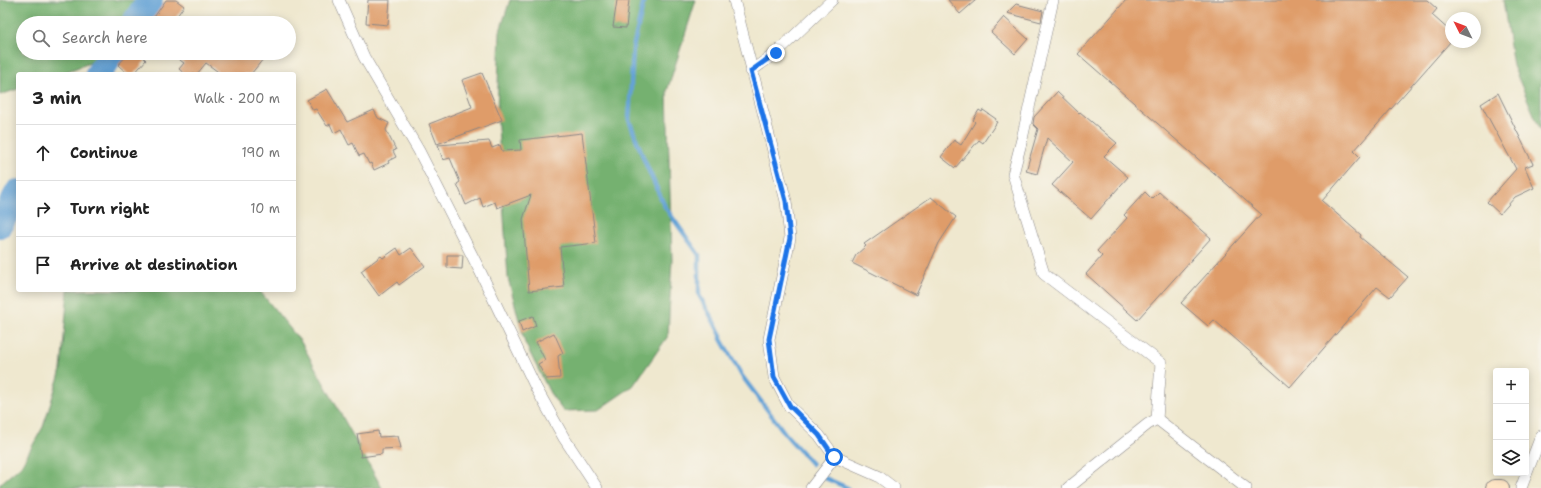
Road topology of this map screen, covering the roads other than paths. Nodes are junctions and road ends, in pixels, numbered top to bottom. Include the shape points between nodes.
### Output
1 (339, 0) edge
2 (734, 0) edge
3 (832, 0) edge
4 (1053, 0) edge
5 (751, 71) junction
6 (1157, 419) junction
7 (1541, 436) edge
8 (834, 457) junction
9 (597, 488) edge
10 (811, 488) edge
11 (894, 488) edge
12 (1068, 488) edge
13 (1246, 488) edge
14 (1494, 488) edge
15 (1500, 488) edge
16 (1521, 488) edge

1 - 9 street via 364,57 419,151 536,388 564,438
2 - 5 street
3 - 5 street via 776,53
4 - 6 street via 1013,174 1044,274 1161,363
5 - 8 street via 786,201 790,238 769,339 774,377 790,406 819,435
6 - 12 street
6 - 13 street
7 - 16 street
8 - 10 street
8 - 11 street via 878,476
14 - 15 street

